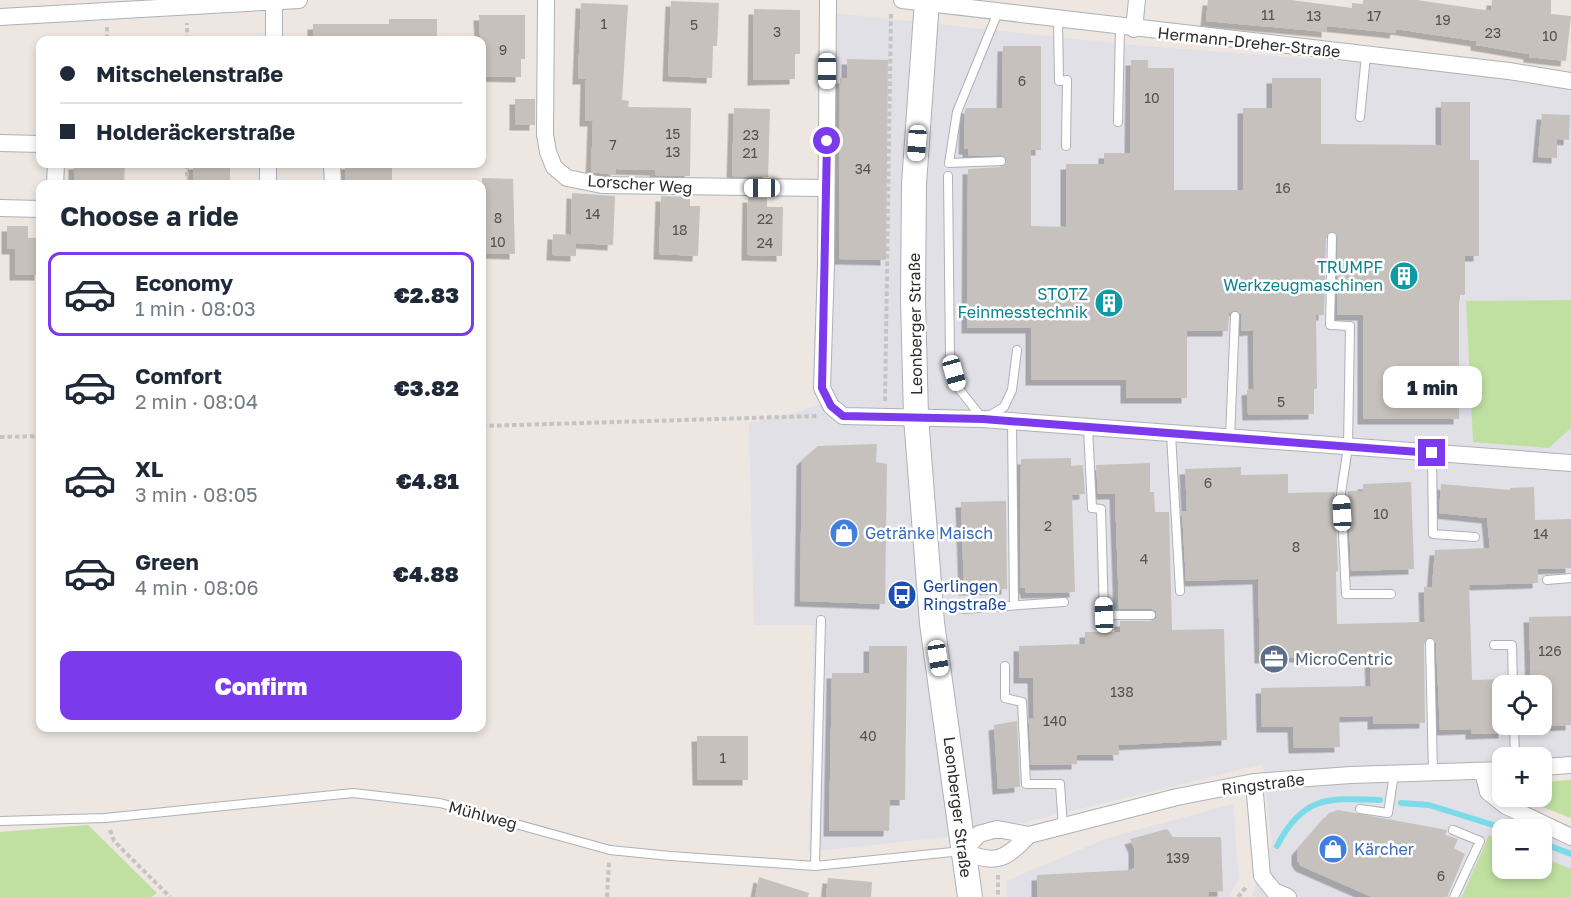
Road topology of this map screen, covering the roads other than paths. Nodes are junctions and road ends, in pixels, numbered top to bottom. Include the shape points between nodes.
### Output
1 (1, 0) edge
2 (299, 0) edge
3 (546, 0) edge
4 (828, 0) edge
5 (1137, 0) edge
6 (274, 1) edge
7 (927, 2) edge
8 (0, 6) edge
9 (896, 6) edge
10 (998, 12) junction
11 (0, 17) edge
12 (1059, 19) junction
13 (1127, 28) junction
14 (274, 36) edge
15 (1366, 55) junction
16 (1571, 81) edge
17 (1360, 117) dead end
18 (1118, 122) dead end
19 (0, 143) edge
20 (36, 144) edge
21 (1066, 146) dead end
22 (1001, 161) dead end
23 (948, 176) dead end
24 (826, 188) junction
25 (0, 208) edge
26 (36, 209) edge
27 (1332, 237) dead end
28 (1235, 316) dead end
29 (1017, 350) dead end
30 (916, 417) junction
31 (983, 419) junction
32 (1012, 422) junction
33 (1088, 428) junction
34 (1171, 434) junction
35 (1230, 438) junction
36 (1348, 447) junction
37 (1432, 453) junction
38 (1571, 463) edge
39 (1475, 537) dead end
40 (1571, 578) edge
41 (1547, 580) dead end
42 (1180, 591) dead end
43 (1391, 594) dead end
44 (1064, 602) dead end
45 (1014, 605) junction
46 (964, 609) dead end
47 (1151, 615) dead end
48 (821, 620) dead end
49 (1430, 643) dead end
50 (1494, 645) dead end
51 (1005, 666) dead end
52 (1513, 675) edge
53 (1571, 765) edge
54 (1552, 766) edge
55 (1492, 771) edge
56 (1483, 772) junction
57 (1433, 773) junction
58 (1394, 774) junction
59 (1254, 782) junction
60 (1360, 809) dead end
61 (0, 821) edge
62 (1063, 827) junction
63 (1454, 830) dead end
64 (1029, 835) junction
65 (1571, 837) edge
66 (964, 851) junction
67 (815, 867) junction
68 (970, 897) edge
69 (1288, 897) edge
70 (1454, 897) edge

1 - 8 street
2 - 6 street
3 - 24 street, Lorscher Weg via 544,134 554,166 567,178 602,185
4 - 24 street
5 - 13 street
6 - 11 street
6 - 14 street
7 - 9 street, Hermann-Dreher-Straße
7 - 10 street, Hermann-Dreher-Straße
7 - 30 main road, Leonberger Straße via 914,184
10 - 12 street, Hermann-Dreher-Straße
10 - 22 lane via 957,112 949,163
12 - 13 street, Hermann-Dreher-Straße
12 - 21 lane via 1059,81 1067,80
13 - 15 street, Hermann-Dreher-Straße
13 - 18 lane
15 - 16 street, Hermann-Dreher-Straße
15 - 17 lane
19 - 20 street
23 - 31 lane via 950,357 959,389
24 - 30 street via 822,388 831,406 843,416
25 - 26 street
27 - 36 lane via 1330,325 1350,326
28 - 35 lane
29 - 31 lane via 1012,390 1004,406
30 - 31 street
30 - 66 main road, Leonberger Straße via 932,623
31 - 32 street
32 - 33 street
32 - 45 lane
33 - 34 street
33 - 47 lane via 1092,508 1101,508 1104,615
34 - 35 street
34 - 42 lane
35 - 36 street
36 - 37 street
36 - 43 lane via 1341,493 1346,594
37 - 38 street
37 - 39 lane via 1433,534
40 - 41 lane
44 - 45 lane
45 - 46 lane
48 - 67 lane
49 - 57 lane
50 - 52 lane via 1512,645
51 - 62 lane via 1005,699 1022,702 1026,784 1060,784
53 - 54 street
55 - 56 street, Ringstraße
56 - 57 street, Ringstraße
56 - 65 street via 1488,792 1506,806
57 - 58 street, Ringstraße
58 - 59 street, Ringstraße
58 - 60 lane via 1388,813
59 - 62 street, Ringstraße via 1177,797
59 - 69 street via 1262,876 1274,891
61 - 67 lane, Mühlweg via 105,818 352,793 463,808 610,850
62 - 64 street, Ringstraße
63 - 70 lane via 1480,841
64 - 66 street, Ringstraße via 997,830 979,834
64 - 66 street, Ringstraße via 1016,850 998,859 983,860
66 - 67 lane, Mühlweg
66 - 68 main road, Leonberger Straße

